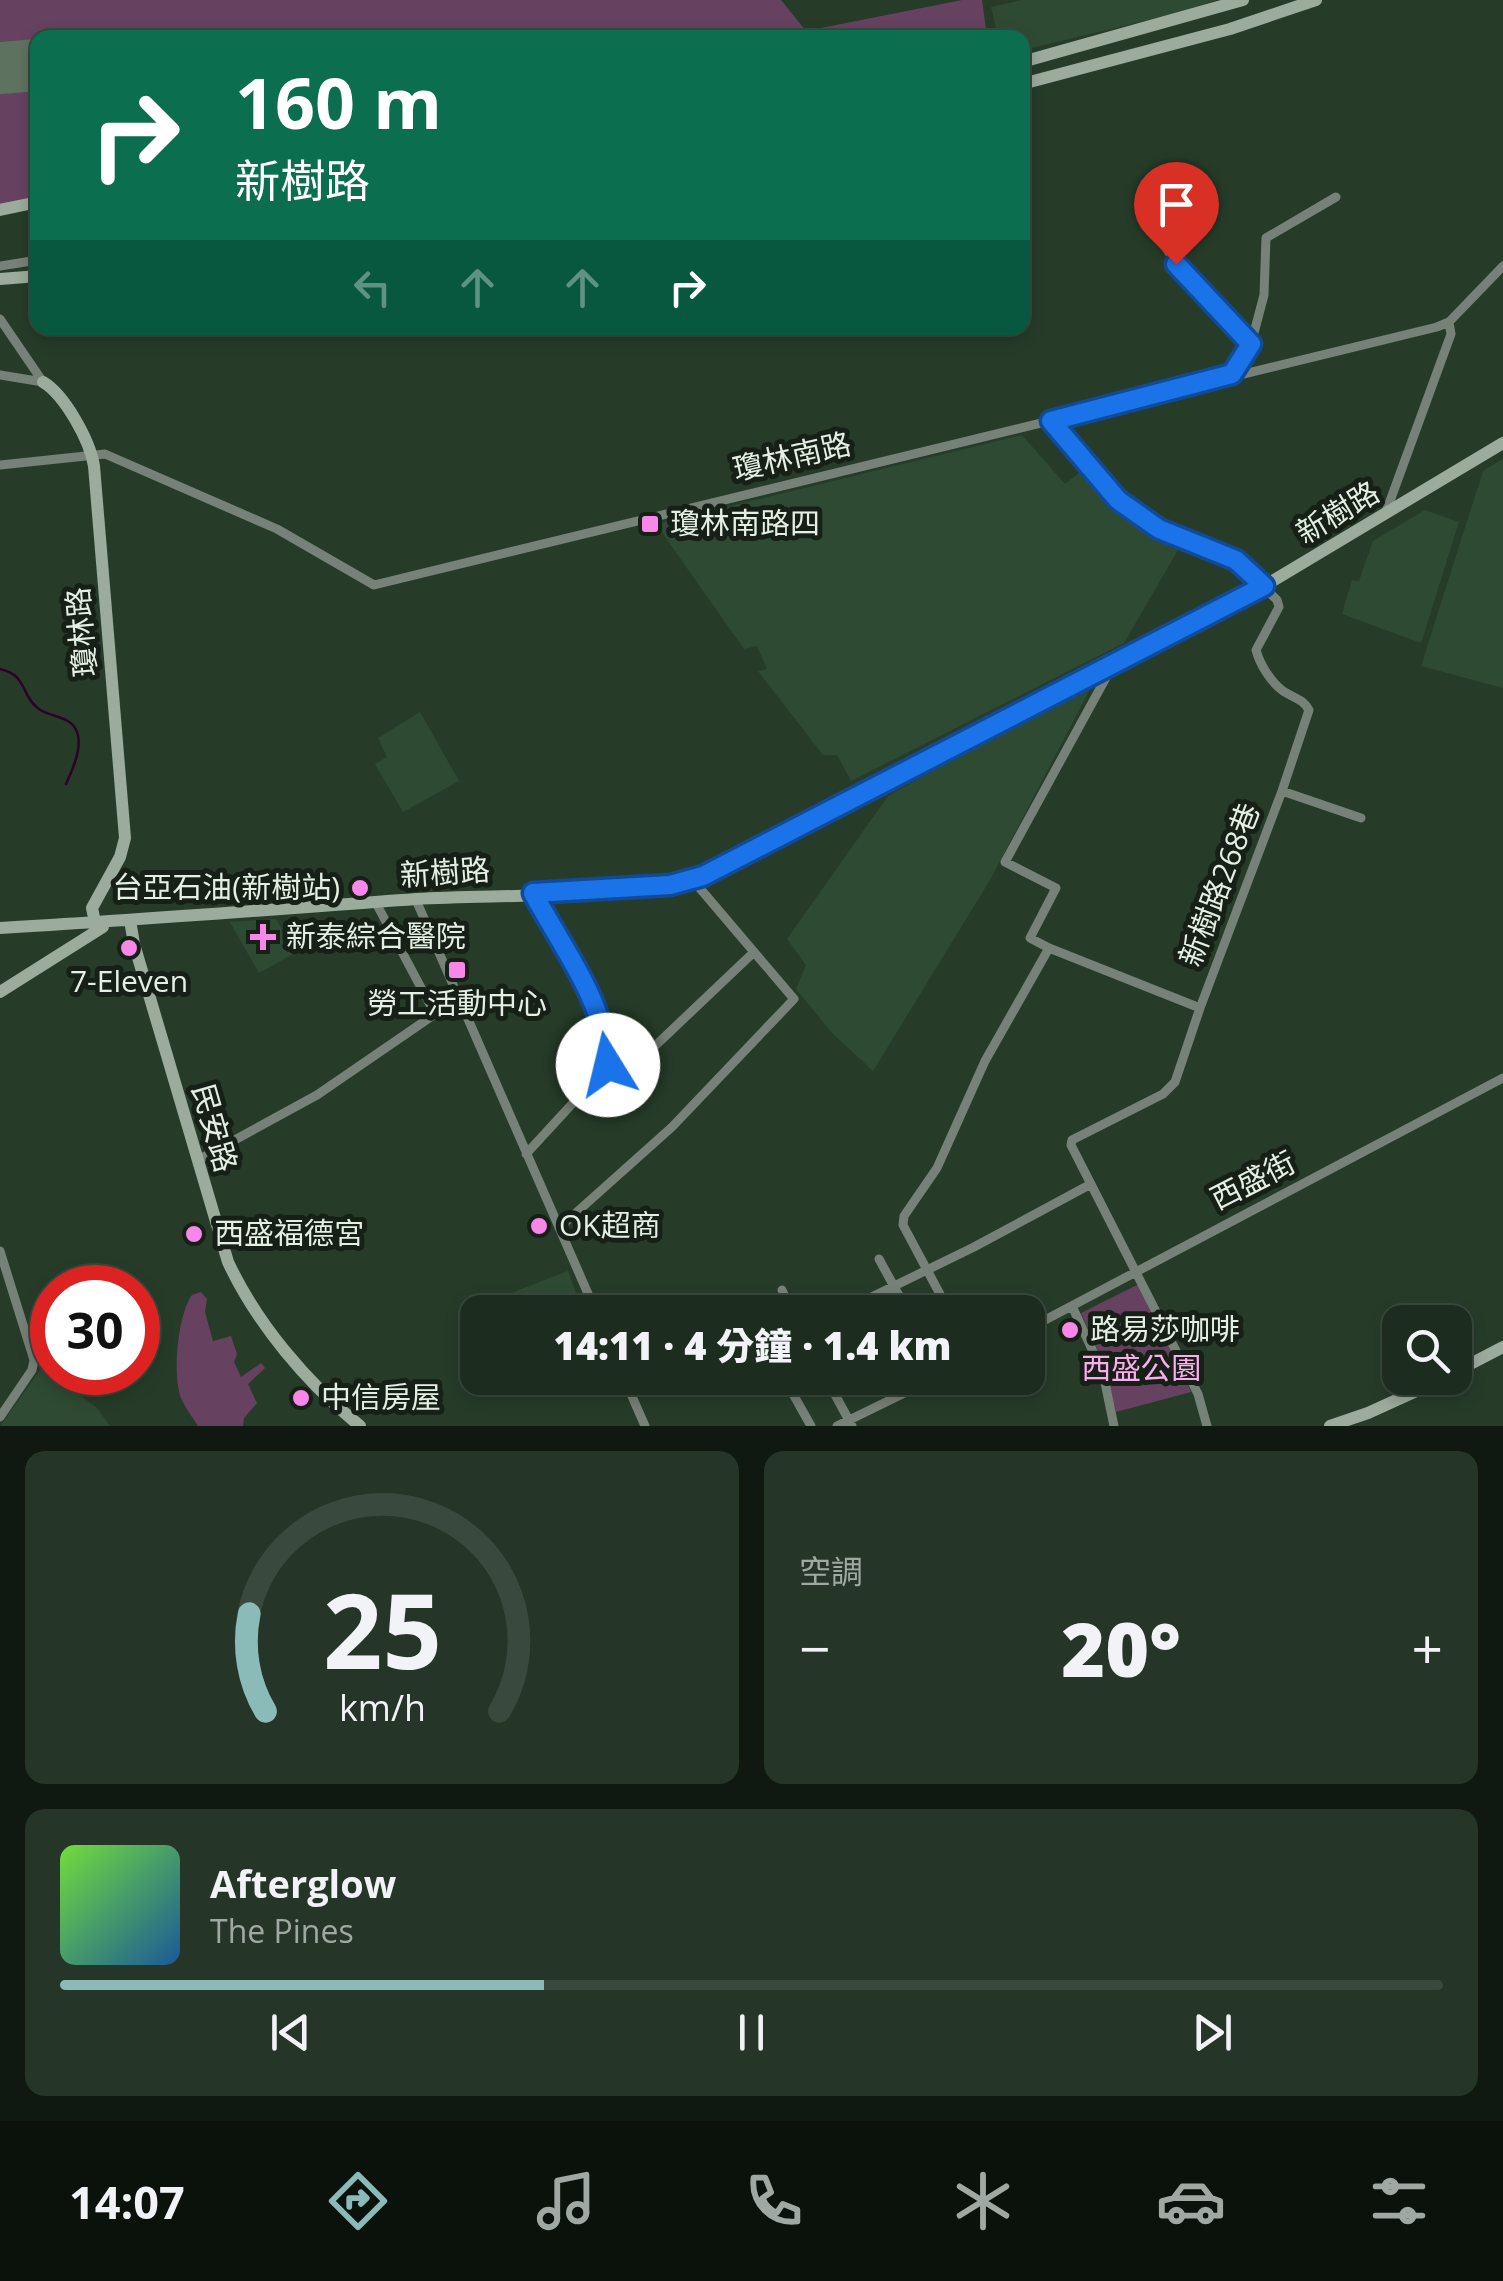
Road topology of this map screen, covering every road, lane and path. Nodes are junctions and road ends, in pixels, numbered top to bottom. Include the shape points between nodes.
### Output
1 (1243, 0) edge
2 (1316, 0) edge
3 (1030, 60) edge
4 (1030, 82) edge
5 (1336, 197) dead end
6 (30, 204) edge
7 (0, 210) edge
8 (1162, 242) dead end
9 (30, 261) edge
10 (0, 266) edge
11 (1503, 266) edge
12 (30, 277) edge
13 (0, 280) edge
14 (0, 320) edge
15 (1449, 322) junction
16 (1251, 344) junction
17 (1232, 374) junction
18 (0, 375) edge
19 (43, 382) junction
20 (1051, 421) junction
21 (1503, 443) edge
22 (92, 453) junction
23 (0, 466) edge
24 (1385, 515) junction
25 (1264, 586) junction
26 (1116, 660) junction
27 (1282, 791) junction
28 (1361, 818) dead end
29 (692, 878) junction
30 (533, 893) junction
31 (416, 900) junction
32 (376, 903) junction
33 (125, 921) junction
34 (96, 927) junction
35 (0, 928) edge
36 (1049, 948) junction
37 (754, 952) junction
38 (0, 992) edge
39 (461, 1004) junction
40 (1200, 1008) junction
41 (435, 1014) junction
42 (655, 1046) dead end
43 (1503, 1078) edge
44 (526, 1154) junction
45 (198, 1160) junction
46 (1091, 1184) junction
47 (559, 1228) junction
48 (0, 1251) edge
49 (879, 1259) dead end
50 (926, 1270) junction
51 (1136, 1270) junction
52 (893, 1287) junction
53 (782, 1290) dead end
54 (589, 1295) edge
55 (784, 1295) edge
56 (876, 1295) edge
57 (898, 1295) edge
58 (940, 1295) edge
59 (1072, 1306) junction
60 (1045, 1320) edge
61 (1503, 1347) edge
62 (1472, 1363) edge
63 (631, 1395) edge
64 (794, 1395) edge
65 (835, 1395) edge
66 (903, 1395) edge
67 (1408, 1395) edge
68 (0, 1417) edge
69 (851, 1423) edge
70 (360, 1426) edge
71 (645, 1426) edge
72 (812, 1426) edge
73 (838, 1426) edge
74 (1114, 1426) edge
75 (1207, 1426) edge
76 (1330, 1426) edge

1 - 3 street
2 - 4 street
5 - 16 street via 1266,238 1264,295
6 - 7 street
8 - 16 street
9 - 10 street
11 - 15 street
12 - 13 street
14 - 19 street
15 - 17 street, 瓊林南路
15 - 24 street via 1451,334
16 - 17 street
17 - 20 street, 瓊林南路
18 - 19 street
19 - 22 street, 瓊林路
20 - 22 street, 瓊林南路 via 374,585 277,529
20 - 25 street via 1118,500 1159,529 1236,560
21 - 24 street, 新樹路
22 - 23 street
22 - 34 street, 瓊林路 via 125,838 92,908
24 - 25 street, 新樹路
25 - 26 street, 新樹路
25 - 27 street, 新樹路268巷 via 1279,607 1256,650 1258,659 1282,690 1310,710
26 - 29 street, 新樹路
26 - 36 street via 1005,862 1056,888 1030,938
27 - 28 street
27 - 40 street, 新樹路268巷
29 - 30 street, 新樹路
29 - 37 street
30 - 31 street, 新樹路
30 - 44 street via 600,1017 608,1065
31 - 32 street, 新樹路
31 - 39 street
32 - 33 street, 新樹路
32 - 41 street
33 - 34 street, 新樹路
33 - 45 street, 民安路
34 - 35 street
34 - 38 street
36 - 40 street, 新樹路268巷
36 - 50 street via 984,1062 938,1168 904,1216 902,1225
37 - 42 street
37 - 47 street via 794,999 672,1128
39 - 41 street
39 - 44 street
40 - 46 street via 1175,1082 1072,1140
41 - 45 street via 317,1095
43 - 51 street, 西盛街
44 - 47 street
45 - 70 street, 民安路 via 228,1262 246,1296 324,1394
46 - 50 street
46 - 51 street
47 - 54 street
48 - 68 street via 34,1360
49 - 52 street
50 - 52 street
50 - 58 street
51 - 59 street, 西盛街
51 - 75 street via 1198,1394
52 - 56 street
52 - 57 street
53 - 55 street
59 - 60 street, 西盛街
59 - 74 street via 1102,1372
61 - 62 street
63 - 71 street
64 - 72 street
65 - 69 street
66 - 69 street
67 - 76 street
69 - 73 street

